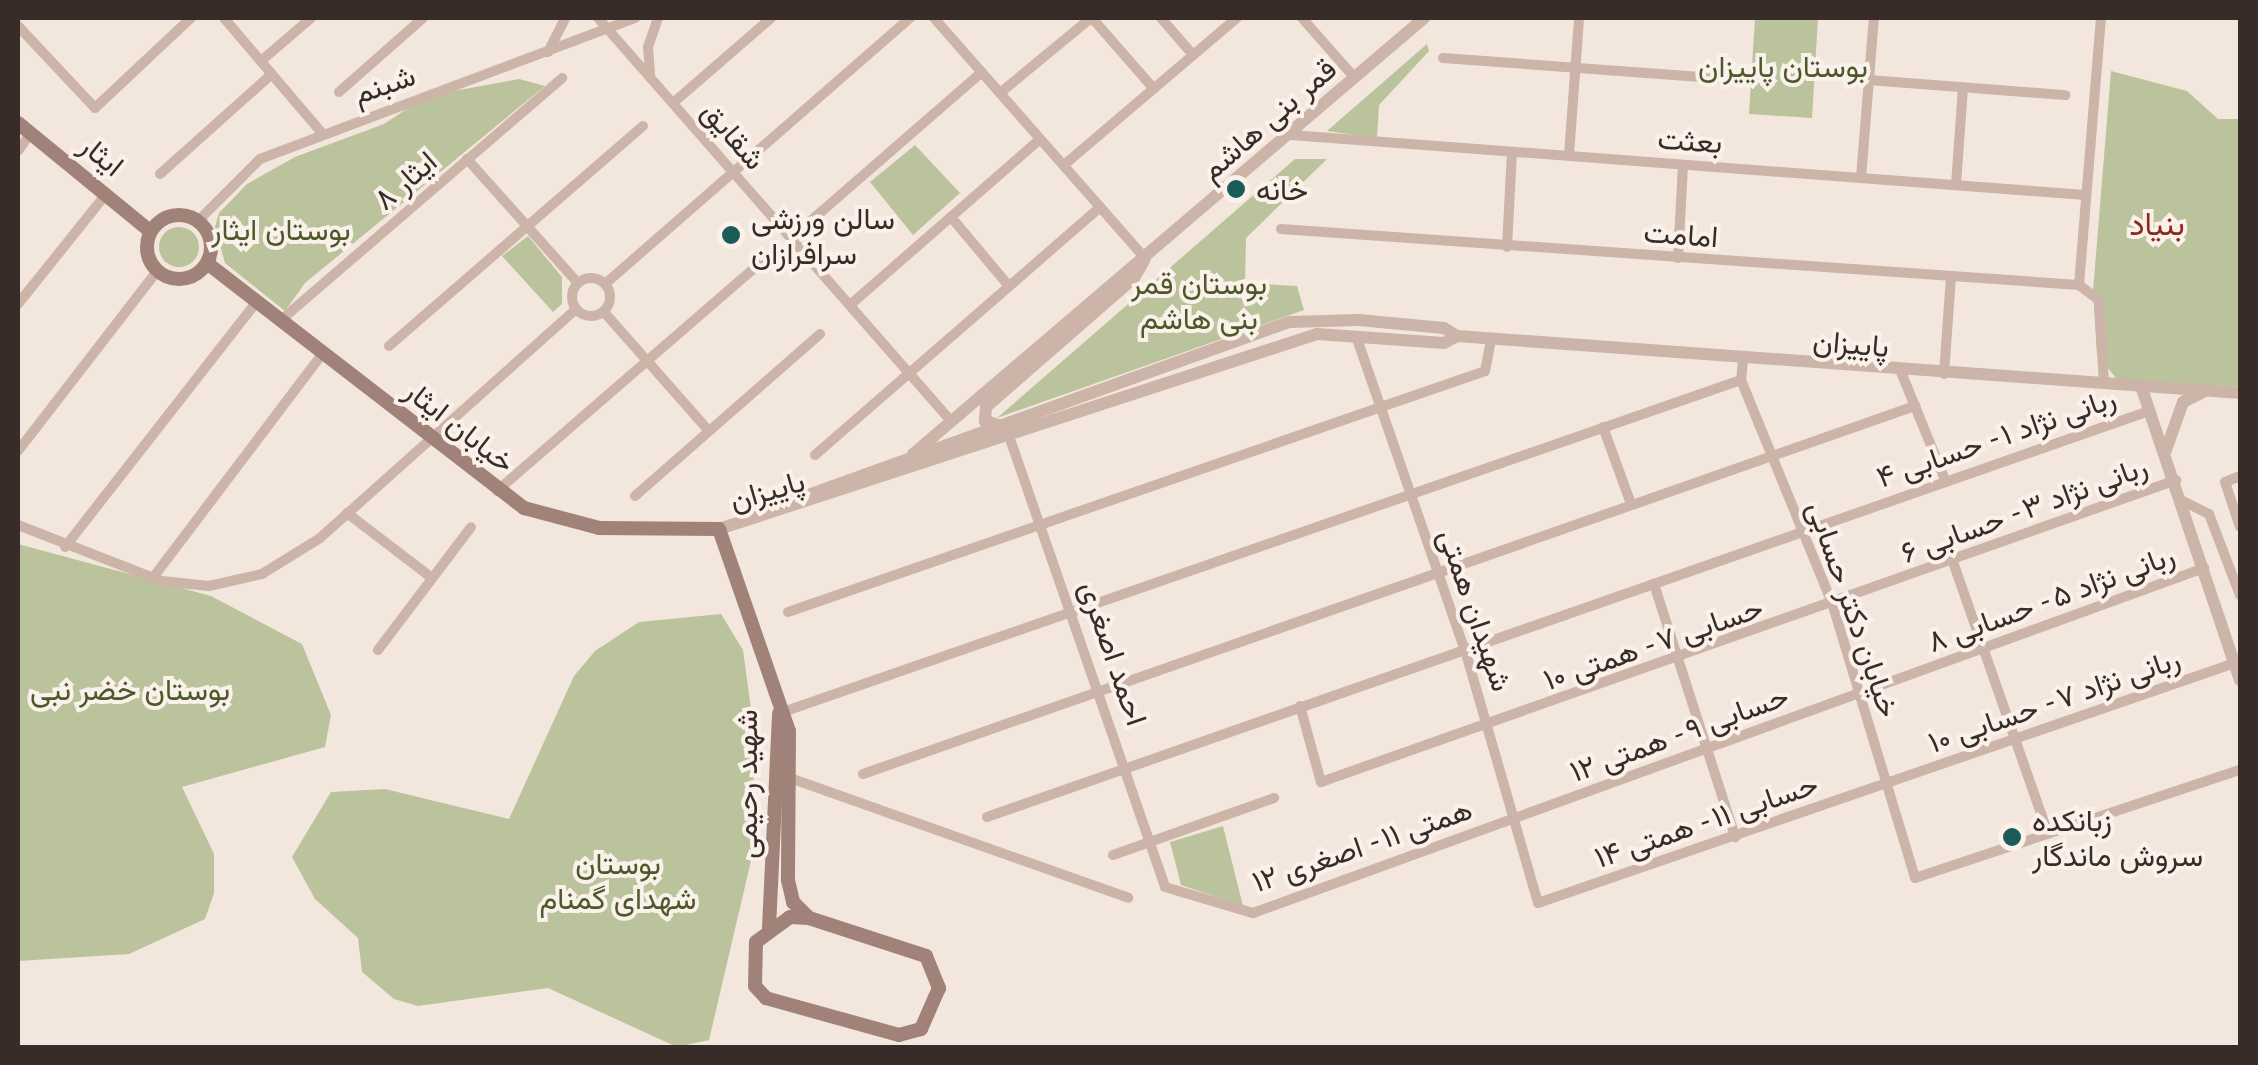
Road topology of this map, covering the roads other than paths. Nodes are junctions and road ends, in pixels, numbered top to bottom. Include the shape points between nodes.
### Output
1 (191, 18) edge
2 (224, 18) edge
3 (311, 18) edge
4 (424, 18) edge
5 (565, 18) edge
6 (598, 18) edge
7 (635, 18) edge
8 (658, 18) edge
9 (771, 18) edge
10 (910, 18) edge
11 (952, 18) edge
12 (1092, 18) edge
13 (1162, 18) edge
14 (1237, 18) edge
15 (1302, 18) edge
16 (1424, 18) edge
17 (1578, 18) edge
18 (1874, 18) edge
19 (2101, 18) edge
20 (937, 22) edge
21 (18, 26) edge
22 (608, 29) junction
23 (548, 52) junction
24 (1193, 55) junction
25 (1444, 58) dead end
26 (261, 61) junction
27 (1575, 67) junction
28 (982, 72) junction
29 (272, 74) junction
30 (650, 76) junction
31 (1354, 77) junction
32 (562, 78) dead end
33 (1731, 78) dead end
34 (1869, 80) junction
35 (1964, 88) junction
36 (1154, 89) junction
37 (339, 92) dead end
38 (1000, 93) junction
39 (2064, 95) dead end
40 (673, 103) junction
41 (18, 123) edge
42 (643, 126) dead end
43 (320, 132) junction
44 (30, 134) junction
45 (1290, 135) junction
46 (1040, 139) junction
47 (18, 151) edge
48 (1512, 152) junction
49 (1569, 155) junction
50 (467, 159) junction
51 (1064, 165) junction
52 (1682, 165) junction
53 (732, 170) junction
54 (160, 174) dead end
55 (1861, 178) junction
56 (1956, 186) junction
57 (106, 194) junction
58 (2086, 195) junction
59 (1100, 207) junction
60 (951, 217) junction
61 (198, 221) junction
62 (526, 226) junction
63 (1281, 229) dead end
64 (150, 231) junction
65 (791, 238) junction
66 (1507, 246) junction
67 (1146, 258) junction
68 (1678, 258) junction
69 (207, 263) junction
70 (759, 264) dead end
71 (158, 272) junction
72 (1952, 277) junction
73 (578, 283) junction
74 (605, 284) junction
75 (1008, 285) junction
76 (2078, 285) junction
77 (256, 301) junction
78 (18, 304) edge
79 (850, 305) junction
80 (576, 309) junction
81 (604, 312) junction
82 (281, 320) junction
83 (1359, 320) junction
84 (820, 334) dead end
85 (1356, 336) junction
86 (1457, 336) junction
87 (1492, 339) junction
88 (388, 346) dead end
89 (323, 353) junction
90 (1743, 359) junction
91 (648, 361) junction
92 (908, 371) junction
93 (1902, 372) junction
94 (1944, 374) junction
95 (1741, 380) junction
96 (2104, 384) junction
97 (2142, 386) junction
98 (2210, 390) junction
99 (2240, 393) edge
100 (1915, 406) junction
101 (1382, 408) junction
102 (2150, 411) junction
103 (952, 421) junction
104 (1603, 426) junction
105 (708, 430) junction
106 (1007, 431) junction
107 (428, 436) junction
108 (18, 451) edge
109 (2166, 453) junction
110 (815, 455) dead end
111 (1771, 455) junction
112 (905, 461) junction
113 (2240, 476) edge
114 (1946, 480) junction
115 (2176, 480) junction
116 (497, 490) junction
117 (1411, 494) junction
118 (636, 496) dead end
119 (2183, 501) junction
120 (1631, 504) junction
121 (347, 513) junction
122 (1042, 523) junction
123 (18, 526) edge
124 (471, 527) dead end
125 (2240, 528) edge
126 (719, 529) junction
127 (1802, 531) junction
128 (65, 547) junction
129 (2235, 560) edge
130 (1954, 562) junction
131 (2204, 568) junction
132 (1436, 572) junction
133 (432, 578) junction
134 (152, 579) junction
135 (1654, 584) junction
136 (2240, 595) edge
137 (1832, 606) junction
138 (1075, 611) junction
139 (788, 612) dead end
140 (1984, 649) junction
141 (378, 650) dead end
142 (1465, 650) junction
143 (1678, 660) junction
144 (2235, 663) junction
145 (2240, 680) edge
146 (1100, 687) junction
147 (1858, 696) junction
148 (1300, 706) junction
149 (779, 713) junction
150 (1489, 726) junction
151 (2016, 740) junction
152 (1707, 748) junction
153 (1126, 767) junction
154 (2240, 770) edge
155 (863, 774) dead end
156 (790, 778) junction
157 (1889, 784) junction
158 (1274, 798) dead end
159 (987, 817) dead end
160 (1516, 818) junction
161 (2048, 834) junction
162 (1735, 837) junction
163 (1150, 842) junction
164 (1113, 855) dead end
165 (1165, 887) joint
166 (1128, 898) dead end
167 (1538, 903) joint
168 (809, 918) junction
169 (769, 928) junction
170 (904, 1042) edge

1 - 21 street via 95,108
2 - 26 street
3 - 26 street
4 - 37 street
5 - 23 street
6 - 22 street, شقایق
7 - 22 street, شبنم
8 - 30 street via 648,47
9 - 40 street
10 - 53 street
11 - 20 street
12 - 36 street
12 - 38 street
13 - 24 street
14 - 24 street
15 - 31 street
16 - 31 street, قمر بنی هاشم
17 - 27 street
18 - 34 street
19 - 58 street
20 - 28 street
22 - 23 street, شبنم
22 - 30 street, شقایق
23 - 43 street, شبنم
24 - 36 street
25 - 27 street
26 - 29 street
27 - 33 street
27 - 49 street
28 - 38 street
28 - 65 street
29 - 43 street
29 - 54 street
30 - 40 street, شقایق
31 - 45 street, قمر بنی هاشم
32 - 50 street, ایثار ۸
34 - 35 street
34 - 55 street
35 - 39 street
35 - 56 street
36 - 51 street
38 - 46 street
40 - 53 street, شقایق
41 - 44 main road, ایثار
42 - 62 street
43 - 61 street, شبنم via 246,168
44 - 47 street
44 - 57 main road, ایثار
45 - 48 street, بعثت
45 - 67 street, قمر بنی هاشم
46 - 51 street
46 - 60 street
48 - 49 street, بعثت
48 - 66 street
49 - 52 street, بعثت
50 - 62 street
50 - 82 street, ایثار ۸
51 - 59 street
52 - 55 street, بعثت
52 - 68 street
53 - 65 street, شقایق
53 - 74 street
55 - 56 street, بعثت
56 - 58 street, بعثت
57 - 64 main road, ایثار
57 - 78 street
58 - 76 street
59 - 67 street
59 - 75 street
60 - 75 street
60 - 79 street
61 - 64 main road via 178,214
61 - 69 main road via 212,245
62 - 73 street
62 - 88 street
63 - 66 street, امامت
64 - 71 main road via 148,257
65 - 79 street, شقایق
66 - 68 street, امامت
67 - 103 street, قمر بنی هاشم via 1123,270
67 - 106 street, قمر بنی هاشم via 1134,278 986,407 984,421
68 - 72 street, امامت
69 - 71 main road via 184,279
69 - 77 main road, خیابان ایثار
70 - 91 street
71 - 108 street
72 - 76 street, امامت
72 - 94 street
73 - 74 street via 594,278
73 - 80 street
74 - 81 street via 611,298
75 - 92 street
76 - 96 street via 2099,300
77 - 82 main road, خیابان ایثار
77 - 128 street
79 - 92 street, شقایق
80 - 81 street via 592,316
80 - 107 street
81 - 91 street
82 - 89 main road, خیابان ایثار
83 - 85 street
83 - 86 street, پاییزان via 1444,328
83 - 106 street, پاییزان via 1289,322
84 - 105 street
85 - 86 street, پاییزان via 1444,342
85 - 101 street, شهیدان همتی
85 - 106 street, پاییزان via 1291,337
86 - 87 street, پاییزان
87 - 90 street, پاییزان
87 - 101 street via 1485,371
89 - 107 main road, خیابان ایثار
89 - 134 street
90 - 93 street, پاییزان
90 - 95 street, خیابان دکتر حسابی
91 - 105 street
91 - 116 street
92 - 103 street, شقایق
92 - 110 street
93 - 94 street, پاییزان
93 - 100 street
94 - 96 street, پاییزان
95 - 104 street
95 - 111 street, خیابان دکتر حسابی
96 - 97 street, پاییزان
97 - 98 street, پاییزان
97 - 102 street
98 - 99 street, پاییزان
98 - 109 street via 2183,402
100 - 111 street
100 - 114 street
101 - 117 street, شهیدان همتی
101 - 122 street
102 - 109 street
102 - 114 street, ربانی نژاد ۱ - حسابی ۴
103 - 112 street, قمر بنی هاشم
104 - 117 street
104 - 120 street
105 - 118 street
106 - 112 street, پاییزان
106 - 122 street, احمد اصغری
106 - 126 street, پاییزان
107 - 116 main road, خیابان ایثار
107 - 121 street
109 - 115 street
111 - 120 street
111 - 127 street, خیابان دکتر حسابی
112 - 126 street, پاییزان
113 - 125 street via 2225,482
114 - 127 street, ربانی نژاد ۱ - حسابی ۴
115 - 119 street
115 - 130 street, ربانی نژاد ۳ - حسابی ۶
116 - 126 main road, خیابان ایثار via 552,520 598,528
117 - 132 street, شهیدان همتی
117 - 138 street
119 - 129 street via 2209,514
119 - 131 street
120 - 132 street
121 - 133 street
121 - 134 street via 320,538 248,578 209,586
122 - 138 street, احمد اصغری
122 - 139 street
123 - 128 street
124 - 133 street
126 - 149 main road, شهید رحیمی
127 - 135 street, ربانی نژاد ۱ - حسابی ۴
127 - 137 street, خیابان دکتر حسابی
128 - 134 street
129 - 136 street
130 - 137 street, ربانی نژاد ۳ - حسابی ۶
130 - 140 street
131 - 140 street, ربانی نژاد ۵ - حسابی ۸
131 - 144 street
132 - 142 street, شهیدان همتی
132 - 146 street
133 - 141 street
135 - 142 street, ربانی نژاد ۱ - حسابی ۴
135 - 143 street
137 - 143 street, حسابی ۷ - همتی ۱۰
137 - 147 street, خیابان دکتر حسابی
138 - 146 street, احمد اصغری
138 - 149 street
140 - 147 street, ربانی نژاد ۵ - حسابی ۸
140 - 151 street
142 - 148 street, ربانی نژاد ۱ - حسابی ۴
142 - 150 street, شهیدان همتی
143 - 150 street, حسابی ۷ - همتی ۱۰
143 - 152 street
144 - 145 street
144 - 151 street, ربانی نژاد ۷ - حسابی ۱۰
146 - 153 street, احمد اصغری
146 - 155 street
147 - 152 street, حسابی ۹ - همتی ۱۲
147 - 157 street, خیابان دکتر حسابی
148 - 150 street, حسابی ۷ - همتی ۱۰ via 1321,782
148 - 153 street, ربانی نژاد ۱ - حسابی ۴
149 - 156 main road via 788,731
149 - 169 main road, شهید رحیمی
150 - 160 street, شهیدان همتی
151 - 157 street, ربانی نژاد ۷ - حسابی ۱۰
151 - 161 street
152 - 160 street, حسابی ۹ - همتی ۱۲
152 - 162 street
153 - 159 street, ربانی نژاد ۱ - حسابی ۴
153 - 163 street, احمد اصغری
154 - 161 street
156 - 166 street
156 - 168 main road via 788,880 793,902
157 - 161 street, خیابان دکتر حسابی via 1915,878
157 - 162 street, حسابی ۱۱ - همتی ۱۴
158 - 163 street
160 - 165 street, همتی ۱۱ - اصغری ۱۲ via 1252,913
160 - 167 street, شهیدان همتی
162 - 167 street, حسابی ۱۱ - همتی ۱۴
163 - 164 street
163 - 165 street, احمد اصغری
168 - 169 main road
168 - 170 main road via 926,956 939,988 930,1017
169 - 170 main road, شهید رحیمی via 751,962 755,986 766,998

